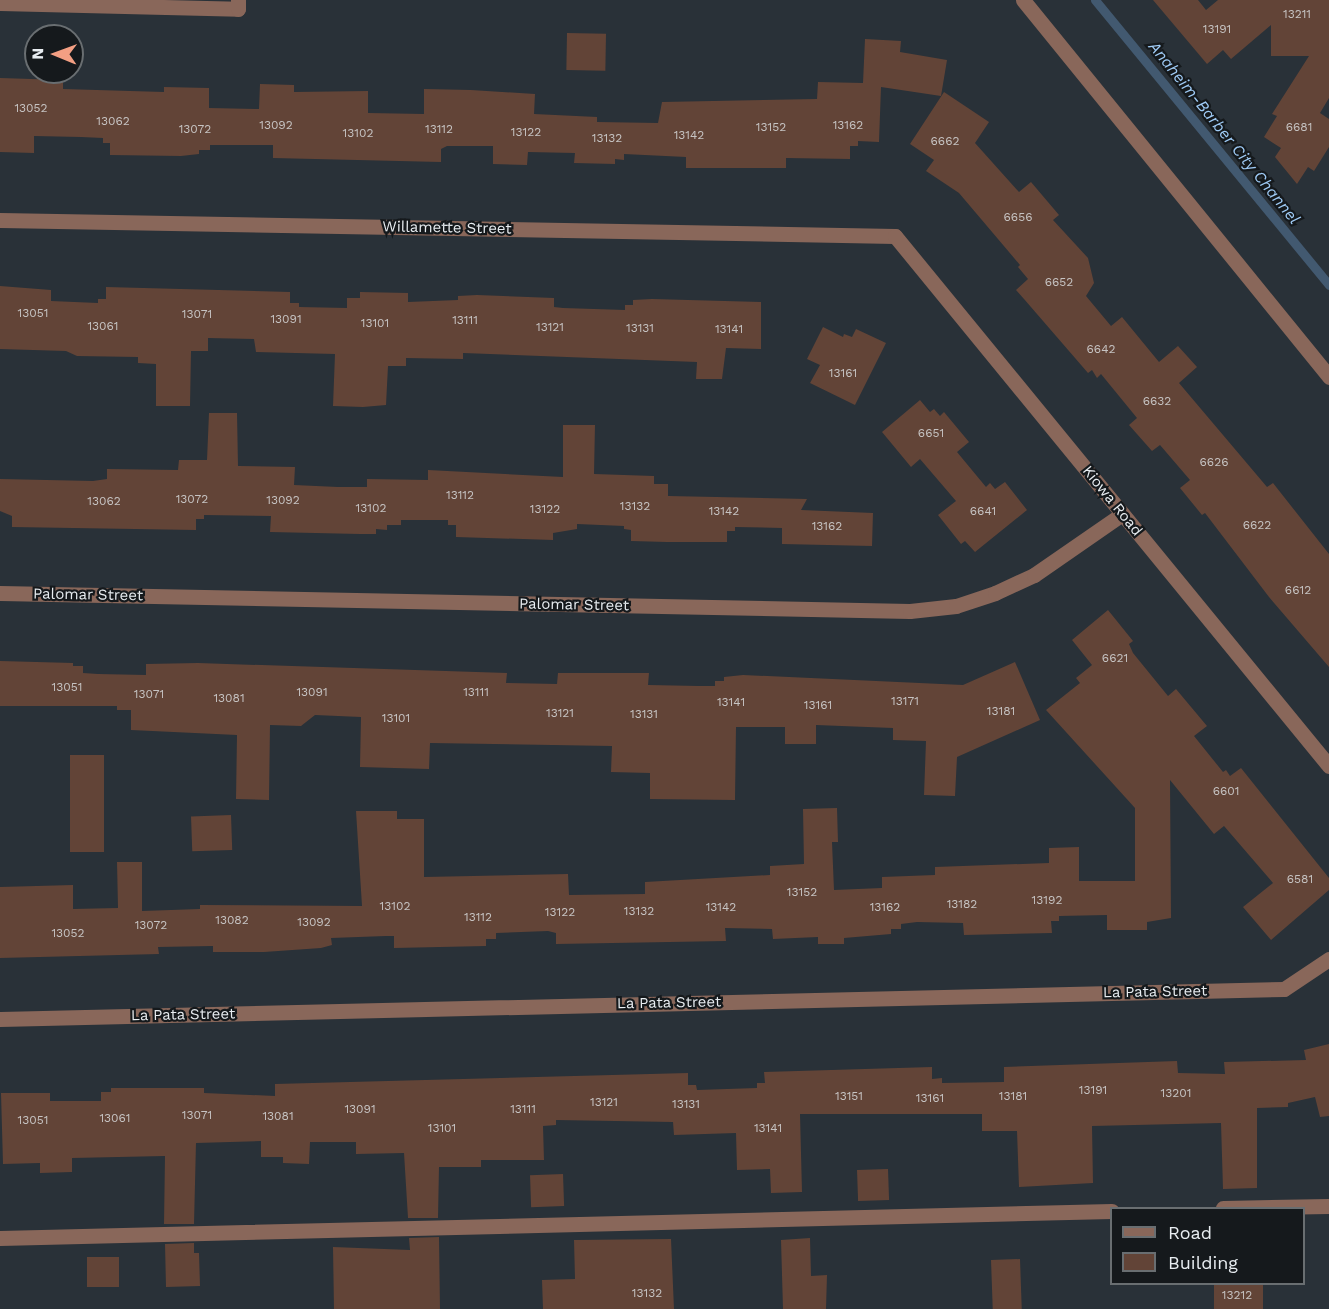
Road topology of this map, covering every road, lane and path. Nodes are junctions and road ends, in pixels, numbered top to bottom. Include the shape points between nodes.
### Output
1 (238, 0) edge
2 (1023, 0) edge
3 (0, 3) edge
4 (0, 220) edge
5 (895, 236) joint
6 (1329, 377) edge
7 (1122, 514) junction
8 (0, 593) edge
9 (1329, 766) edge
10 (1329, 959) edge
11 (0, 1019) edge
12 (1329, 1206) edge
13 (1294, 1207) edge
14 (1110, 1211) edge
15 (0, 1238) edge

1 - 3 street via 238,9
2 - 6 street
4 - 5 street, Willamette Street
5 - 7 street, Kiowa Road
7 - 8 street, Palomar Street via 1034,575 1005,589 956,606 910,611
7 - 9 street, Kiowa Road
10 - 11 street, La Pata Street via 1284,988
12 - 13 street
14 - 15 street

